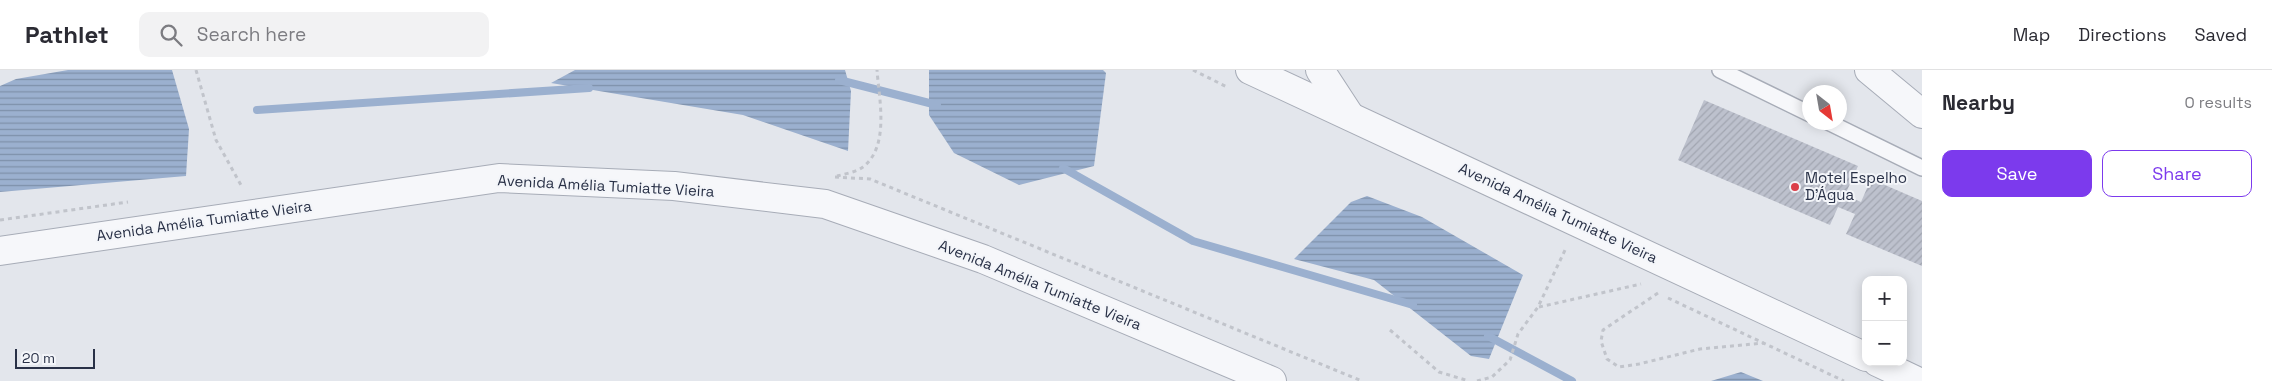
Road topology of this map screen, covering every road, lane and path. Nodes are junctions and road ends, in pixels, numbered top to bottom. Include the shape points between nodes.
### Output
1 (196, 70) edge
2 (877, 70) edge
3 (1250, 70) edge
4 (1320, 70) edge
5 (1720, 70) edge
6 (1869, 70) edge
7 (1802, 110) edge
8 (1922, 114) edge
9 (1350, 116) junction
10 (1844, 130) edge
11 (1922, 168) edge
12 (836, 177) dead end
13 (870, 179) dead end
14 (242, 187) dead end
15 (1566, 248) dead end
16 (0, 251) edge
17 (1641, 284) dead end
18 (1658, 292) dead end
19 (1538, 307) junction
20 (1390, 330) dead end
21 (1764, 343) dead end
22 (1862, 355) edge
23 (1885, 366) edge
24 (1272, 381) edge
25 (1362, 381) edge
26 (1469, 381) edge
27 (1477, 381) edge
28 (1917, 381) edge

1 - 14 path via 216,140
2 - 12 path via 880,125 877,149 863,167
3 - 9 street, Avenida Amélia Tumiatte Vieira
4 - 9 street
5 - 7 lane
6 - 8 street
9 - 22 street, Avenida Amélia Tumiatte Vieira
10 - 11 lane
13 - 25 path
15 - 19 path
16 - 24 street, Avenida Amélia Tumiatte Vieira via 499,178 674,186 825,204 984,259
17 - 19 path
18 - 21 path via 1604,330 1601,341 1606,359 1619,367 1700,350
19 - 27 path via 1518,334 1510,360 1492,377
20 - 26 path via 1439,372
23 - 28 street

